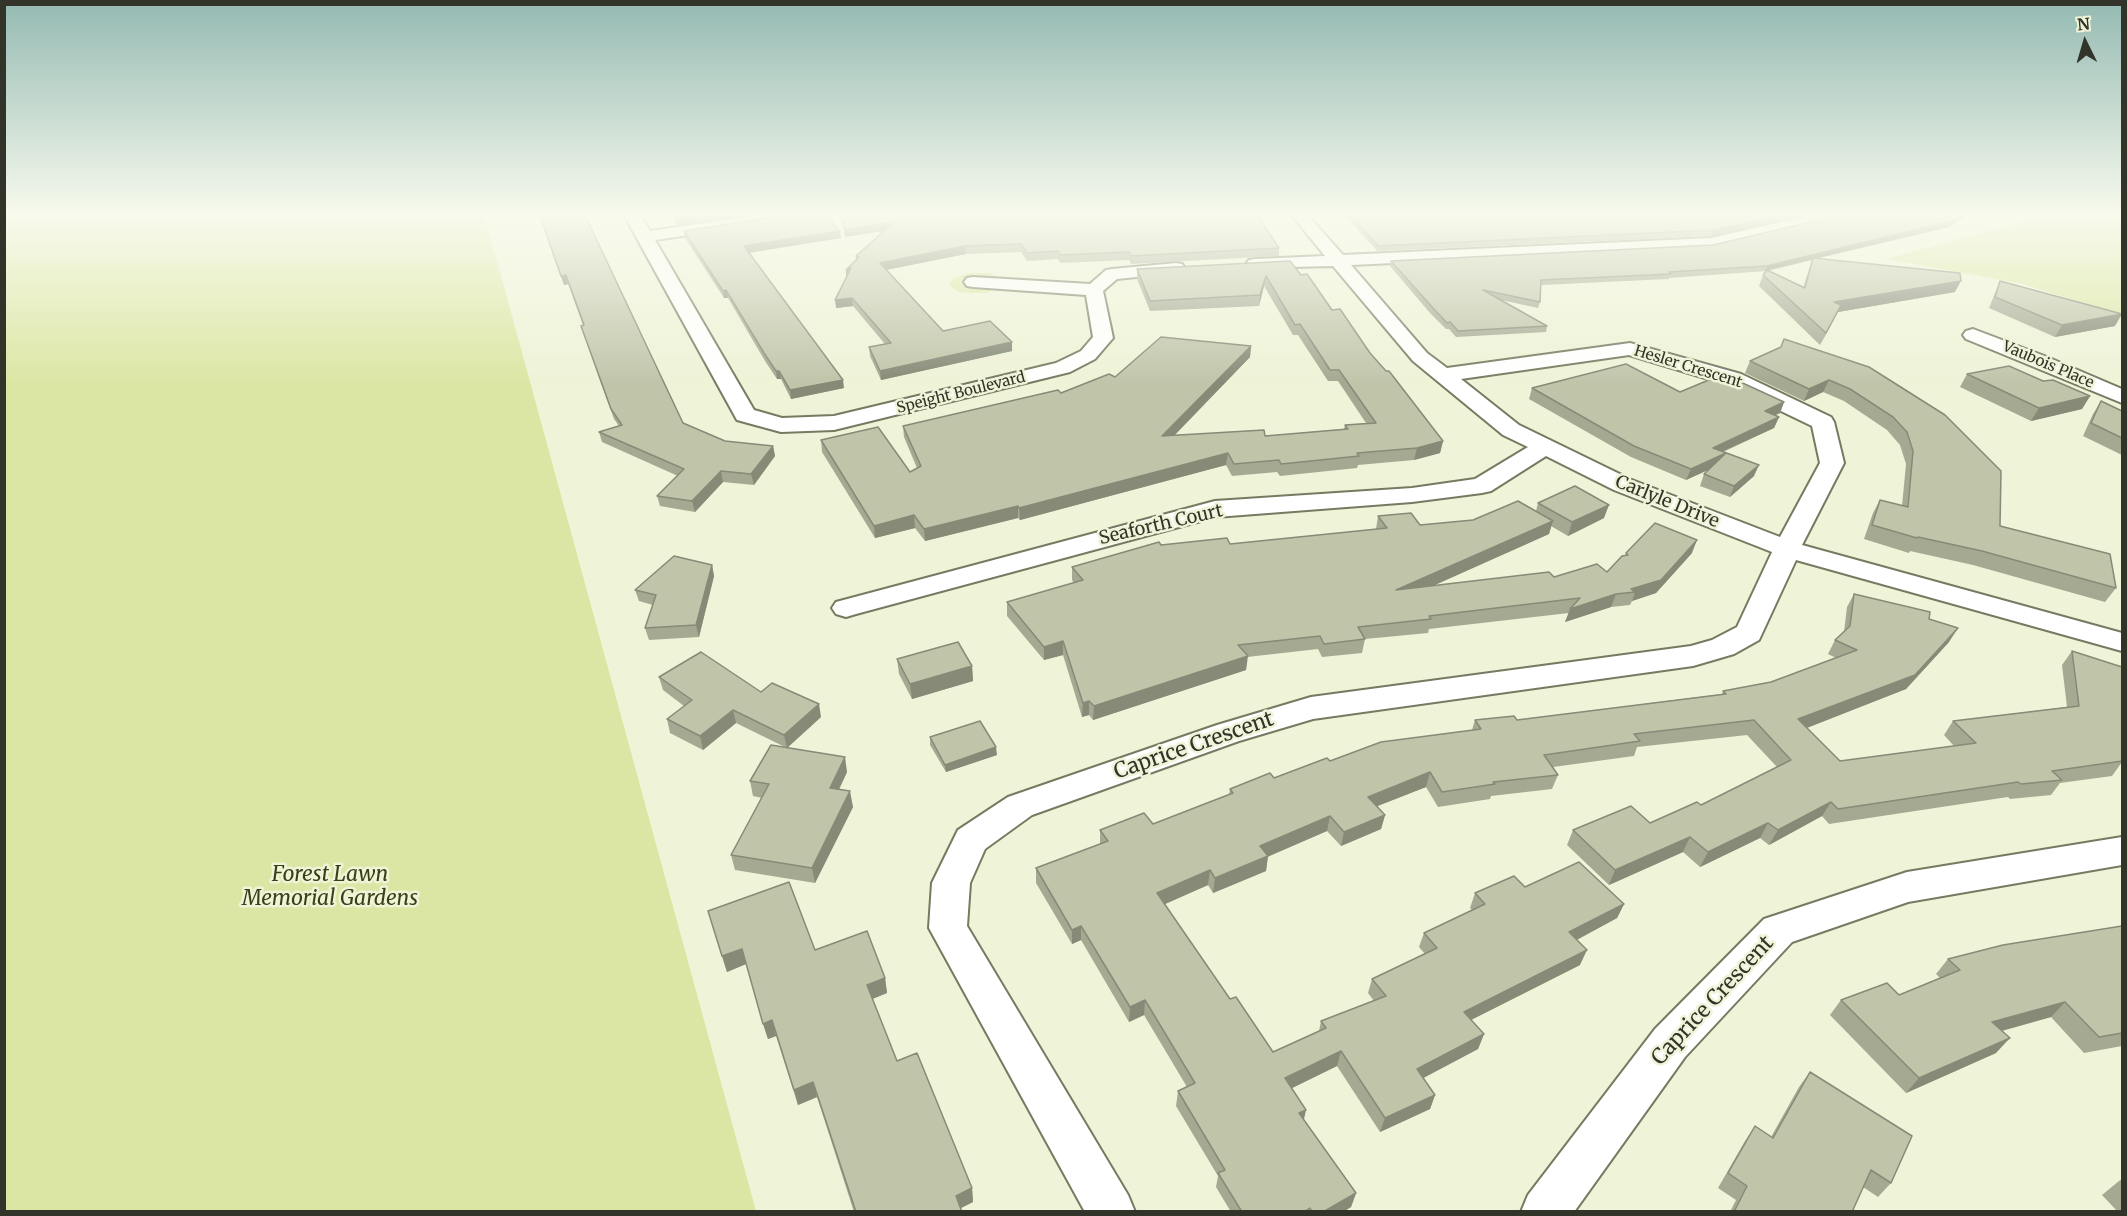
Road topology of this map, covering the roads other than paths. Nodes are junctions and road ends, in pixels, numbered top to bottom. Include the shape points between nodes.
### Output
1 (663, 270) edge
2 (1152, 270) edge
3 (1344, 270) edge
4 (973, 282) dead end
5 (1094, 290) junction
6 (1973, 335) dead end
7 (1443, 375) junction
8 (2122, 397) edge
9 (1545, 447) junction
10 (1787, 549) junction
11 (846, 609) dead end
12 (2122, 642) edge
13 (2122, 851) edge
14 (1111, 1212) edge
15 (1545, 1212) edge

1 - 5 street, Speight Boulevard via 745,415 781,425 834,423 1063,368 1088,355 1103,338
2 - 5 street via 1112,274
3 - 7 street, Carlyle Drive via 1420,357
4 - 5 street
6 - 8 street, Vaubois Place
7 - 9 street, Carlyle Drive via 1510,430
7 - 10 street, Hesler Crescent via 1630,349 1733,379 1823,422 1832,463
9 - 10 street, Carlyle Drive via 1623,485
9 - 11 street, Seaforth Court via 1482,486 1215,509
10 - 12 street, Carlyle Drive
10 - 14 street, Caprice Crescent via 1749,633 1723,647 1693,657 1311,708 1020,806 971,840 951,883 948,928
13 - 15 street, Caprice Crescent via 1907,887 1778,930 1670,1042

